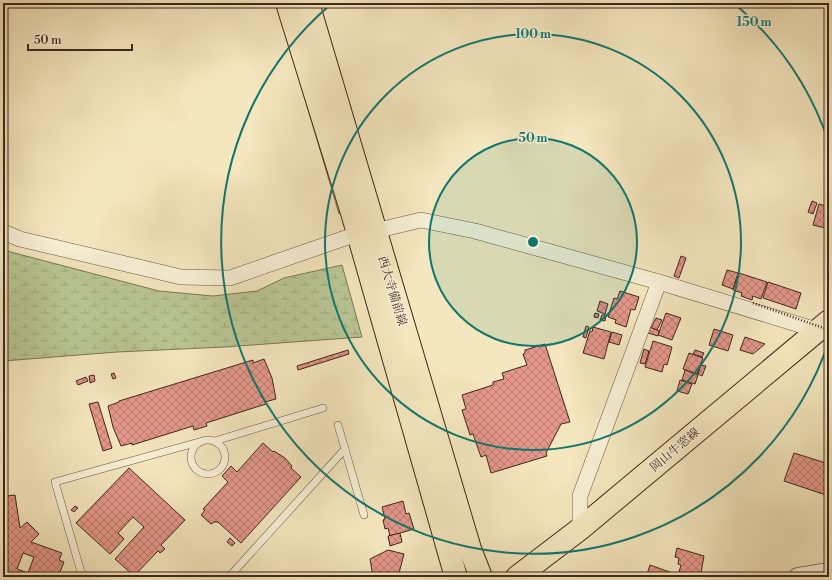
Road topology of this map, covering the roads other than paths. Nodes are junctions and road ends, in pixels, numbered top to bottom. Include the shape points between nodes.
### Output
1 (287, 3) edge
2 (308, 3) edge
3 (3, 232) edge
4 (366, 232) junction
5 (659, 282) junction
6 (826, 329) edge
7 (323, 408) dead end
8 (338, 425) dead end
9 (215, 441) junction
10 (199, 442) junction
11 (345, 449) junction
12 (364, 515) dead end
13 (580, 529) junction
14 (829, 572) edge
15 (87, 577) edge
16 (229, 577) edge
17 (456, 577) edge
18 (481, 577) edge
19 (517, 577) edge
20 (798, 577) edge

1 - 4 main road, 西大寺備前線
2 - 4 main road, 西大寺備前線
3 - 4 street via 20,240 181,277 230,278
4 - 5 street via 421,220 475,231
4 - 17 main road, 西大寺備前線
4 - 18 main road, 西大寺備前線
5 - 6 street
5 - 13 street via 580,496
6 - 13 main road, 岡山牛窓線
7 - 9 lane
8 - 11 lane
9 - 10 lane
9 - 10 lane via 223,449 225,460 219,470 209,474 198,471 192,462 192,450
10 - 15 lane via 55,482 82,572
11 - 12 lane
11 - 16 lane
13 - 19 main road, 岡山牛窓線
14 - 20 street

